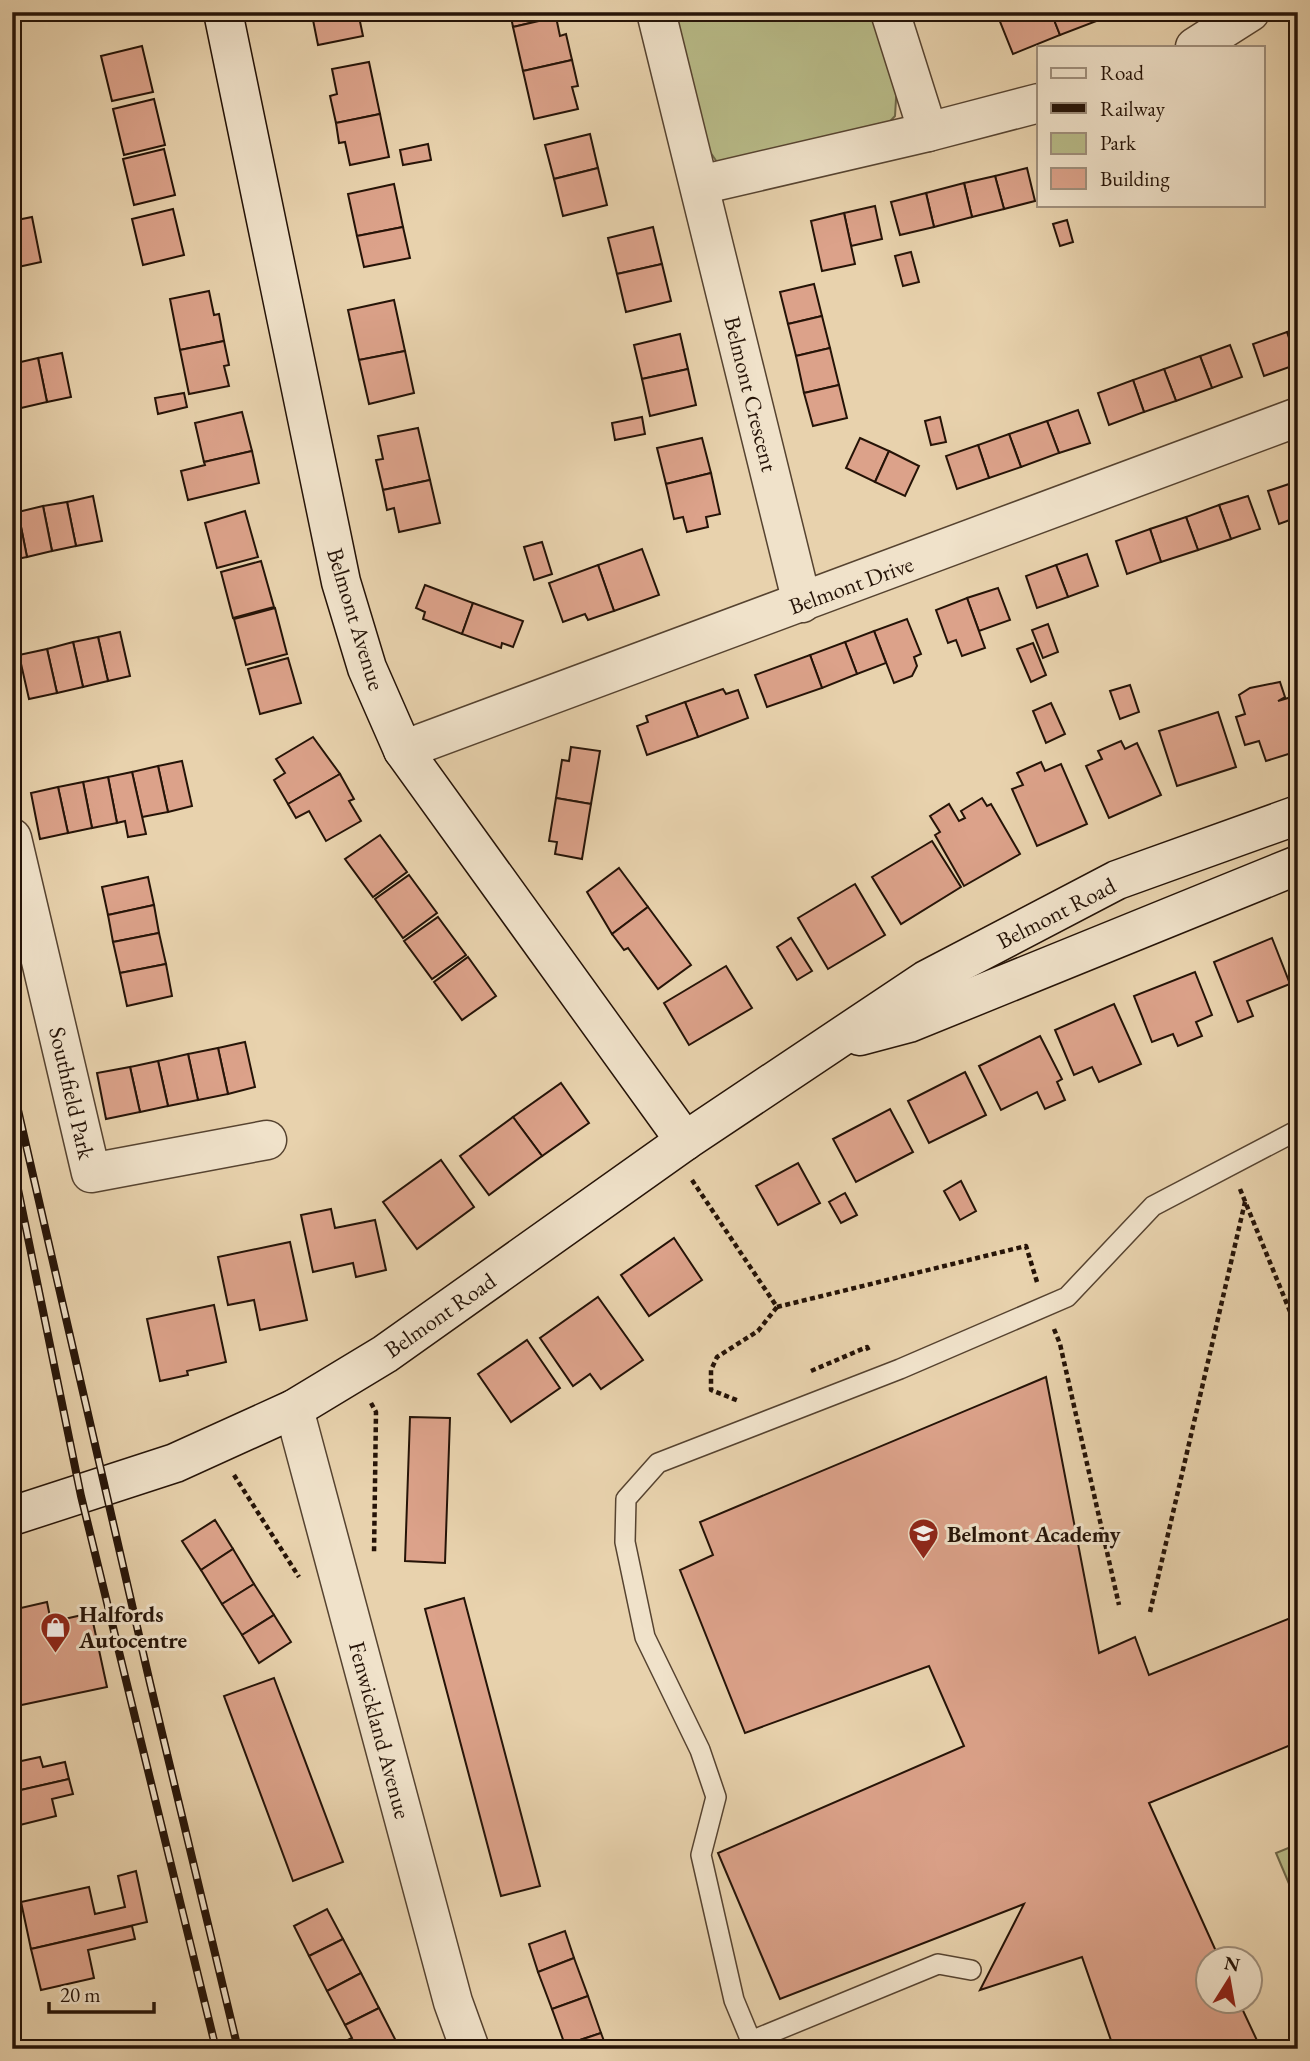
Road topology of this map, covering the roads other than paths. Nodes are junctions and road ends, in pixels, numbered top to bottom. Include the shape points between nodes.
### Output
1 (223, 12) edge
2 (656, 12) edge
3 (891, 12) edge
4 (1250, 12) edge
5 (1197, 46) edge
6 (1037, 104) edge
7 (928, 132) junction
8 (700, 185) junction
9 (1298, 417) edge
10 (802, 603) junction
11 (403, 750) junction
12 (1298, 815) edge
13 (12, 838) edge
14 (1298, 865) edge
15 (831, 1043) junction
16 (1298, 1130) edge
17 (267, 1140) dead end
18 (679, 1146) junction
19 (294, 1409) junction
20 (12, 1517) edge
21 (971, 1970) dead end
22 (750, 2045) edge
23 (470, 2049) edge

1 - 11 street, Belmont Avenue via 341,582 367,668
2 - 8 street, Belmont Crescent
3 - 7 street
4 - 5 street
6 - 7 street
7 - 8 street
8 - 10 street, Belmont Crescent
9 - 10 street, Belmont Drive
10 - 11 street, Belmont Drive
11 - 18 street, Belmont Avenue
12 - 15 street, Belmont Road via 1117,880 926,980
13 - 17 street, Southfield Park via 91,1173
14 - 15 street, Belmont Road via 909,1023
15 - 18 street, Belmont Road
16 - 22 lane via 1153,1206 1067,1297 658,1463 626,1499 625,1542 645,1637 701,1750 716,1797 701,1855 734,2000
18 - 19 street, Belmont Road via 385,1354
19 - 20 street, Belmont Road via 175,1463
19 - 23 street, Fenwickland Avenue via 453,2002
21 - 22 lane via 938,1964

